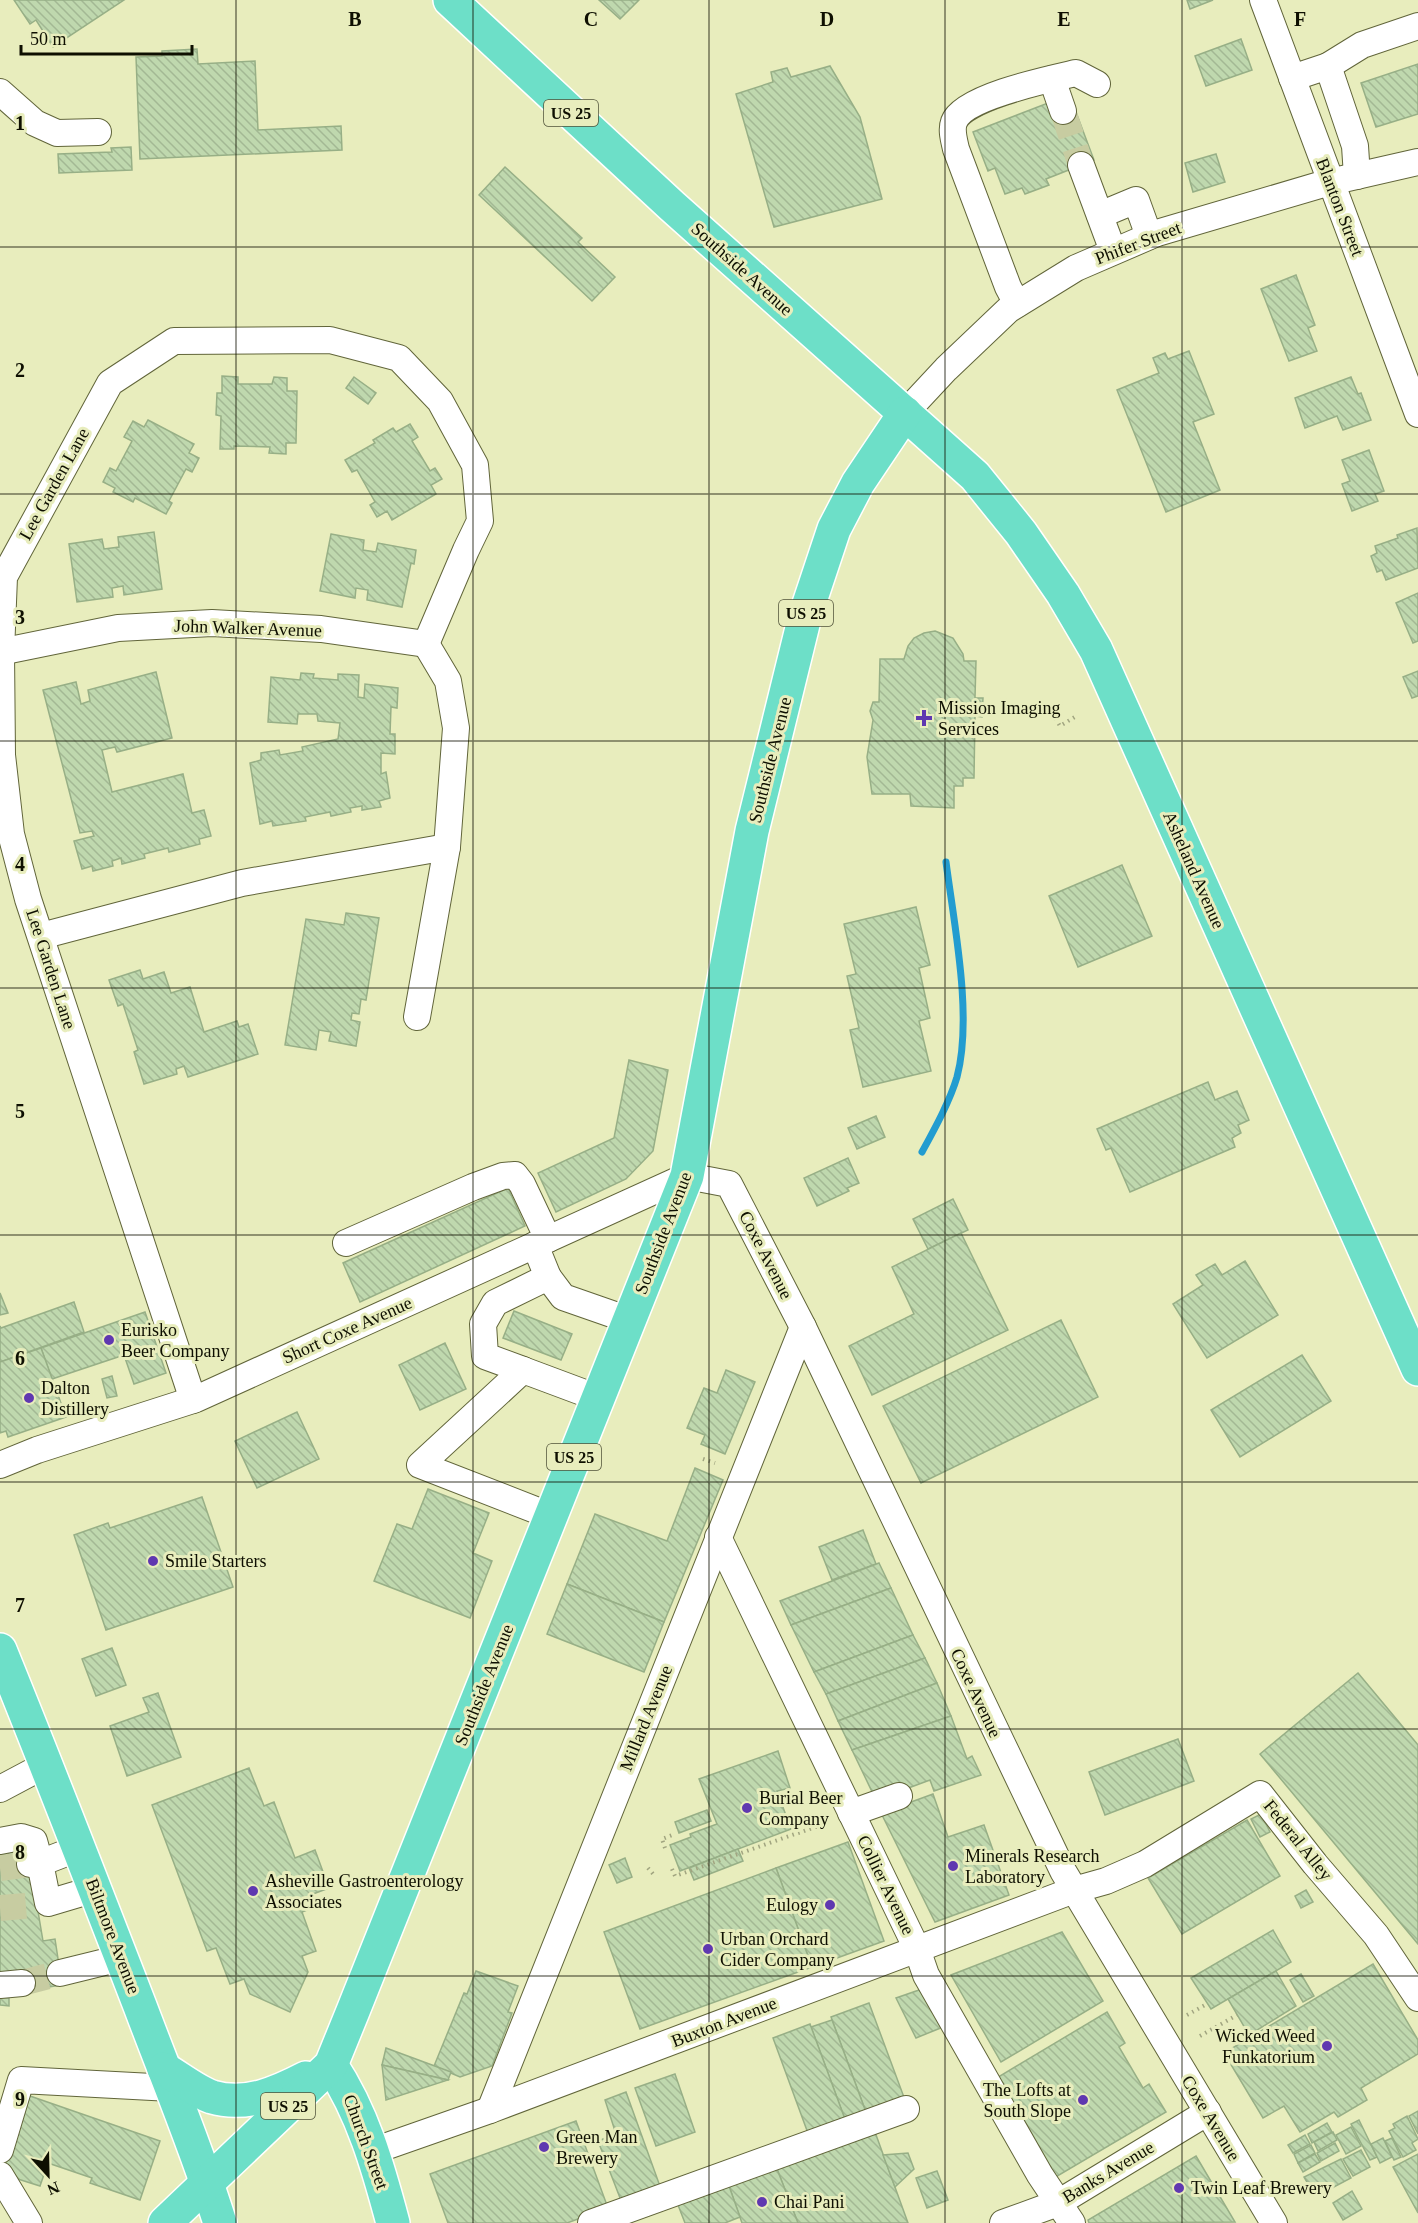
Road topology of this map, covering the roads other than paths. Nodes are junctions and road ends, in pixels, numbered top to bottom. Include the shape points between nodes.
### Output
1 (450, 0) edge
2 (1263, 0) edge
3 (1418, 26) edge
4 (1328, 66) junction
5 (1292, 78) junction
6 (1052, 79) junction
7 (1096, 84) dead end
8 (0, 92) edge
9 (1063, 111) tunnel mouth
10 (98, 132) dead end
11 (1418, 162) edge
12 (1081, 165) tunnel mouth
13 (1357, 176) junction
14 (1330, 182) junction
15 (1100, 215) junction
16 (1149, 236) junction
17 (1113, 251) junction
18 (1017, 304) junction
19 (905, 413) junction
20 (1418, 414) edge
21 (426, 644) junction
22 (0, 652) edge
23 (447, 848) junction
24 (40, 936) junction
25 (417, 1017) dead end
26 (687, 1176) junction
27 (542, 1242) junction
28 (346, 1243) dead end
29 (548, 1277) junction
30 (629, 1320) junction
31 (803, 1327) junction
32 (1418, 1369) edge
33 (523, 1370) junction
34 (598, 1398) junction
35 (193, 1400) junction
36 (0, 1465) edge
37 (551, 1516) junction
38 (718, 1537) junction
39 (0, 1650) edge
40 (46, 1764) junction
41 (0, 1789) edge
42 (899, 1796) dead end
43 (851, 1813) junction
44 (0, 1841) edge
45 (79, 1848) junction
46 (35, 1863) junction
47 (94, 1889) junction
48 (1074, 1890) junction
49 (917, 1949) junction
50 (121, 1958) junction
51 (60, 1973) tunnel mouth
52 (1418, 1998) edge
53 (331, 2065) junction
54 (168, 2079) junction
55 (906, 2109) dead end
56 (490, 2110) junction
57 (1208, 2112) junction
58 (0, 2150) edge
59 (373, 2151) junction
60 (0, 2175) edge
61 (207, 2182) junction
62 (23, 2213) edge
63 (1065, 2213) edge
64 (165, 2223) edge
65 (220, 2223) edge
66 (393, 2223) edge
67 (591, 2223) edge
68 (1003, 2223) edge
69 (1274, 2223) edge

1 - 19 main road, Southside Avenue / US 25 via 672,206
2 - 5 street, Blanton Street
3 - 4 street via 1362,45
4 - 5 street
4 - 13 street via 1355,146
5 - 14 street, Blanton Street
6 - 7 street via 1076,73
6 - 9 street
6 - 18 street via 980,100 964,108 954,121 956,149
8 - 10 street via 35,123 57,133
11 - 13 street, Phifer Street
12 - 15 street
13 - 14 street, Phifer Street
14 - 16 street, Phifer Street
14 - 20 street, Blanton Street
15 - 16 street via 1136,200
15 - 17 street
16 - 17 street, Phifer Street
17 - 18 street, Phifer Street via 1076,268
18 - 19 street, Phifer Street
19 - 26 main road, Southside Avenue / US 25 via 858,483 834,529 805,616 752,831
19 - 32 main road, Asheland Avenue via 975,476 1000,506 1064,594 1096,650
21 - 22 street, John Walker Avenue via 321,629 212,623 118,628
21 - 22 street, Lee Garden Lane via 480,521 475,465 440,401 399,358 330,340 174,341 110,383 4,577
21 - 23 street via 448,681 456,728
22 - 24 street, Lee Garden Lane via 2,755 11,834
23 - 24 street via 242,883
23 - 25 street
24 - 35 street, Lee Garden Lane
26 - 27 street, Short Coxe Avenue
26 - 30 main road, Southside Avenue / US 25
26 - 31 street, Coxe Avenue via 729,1184
27 - 28 street via 522,1184 515,1175 472,1187
27 - 29 street
27 - 35 street, Short Coxe Avenue
29 - 30 street via 563,1297
29 - 33 street via 495,1303 483,1324 485,1356
30 - 34 main road, Southside Avenue / US 25
31 - 38 street, Millard Avenue
31 - 48 street, Coxe Avenue
33 - 34 street
33 - 37 street via 420,1465
34 - 37 main road, Southside Avenue / US 25
35 - 36 street, Short Coxe Avenue
37 - 53 main road, Southside Avenue / US 25
38 - 43 street, Collier Avenue
38 - 56 street, Millard Avenue
39 - 40 main road, Biltmore Avenue
40 - 41 street
40 - 45 main road, Biltmore Avenue
42 - 43 street
43 - 49 street, Collier Avenue
44 - 46 street via 21,1837 33,1841
45 - 46 street
45 - 47 main road, Biltmore Avenue
46 - 47 street via 42,1904
47 - 50 main road, Biltmore Avenue
48 - 49 street, Buxton Avenue
48 - 52 street, Federal Alley via 1145,1864 1260,1794 1376,1935
48 - 57 street, Coxe Avenue
49 - 56 street, Buxton Avenue
49 - 63 street, Collier Avenue via 926,1975
50 - 51 street
50 - 54 main road, Biltmore Avenue
53 - 54 main road via 282,2090 237,2100 211,2097
53 - 59 main road, Church Street via 347,2090
53 - 61 main road, Southside Avenue / US 25
54 - 58 street via 21,2080
54 - 61 main road, Biltmore Avenue
55 - 67 street
56 - 59 street, Buxton Avenue
57 - 63 street, Banks Avenue
57 - 69 street, Coxe Avenue
59 - 66 main road, Church Street
60 - 62 street
61 - 64 main road, Southside Avenue
61 - 65 main road, Biltmore Avenue
63 - 68 street, Banks Avenue

